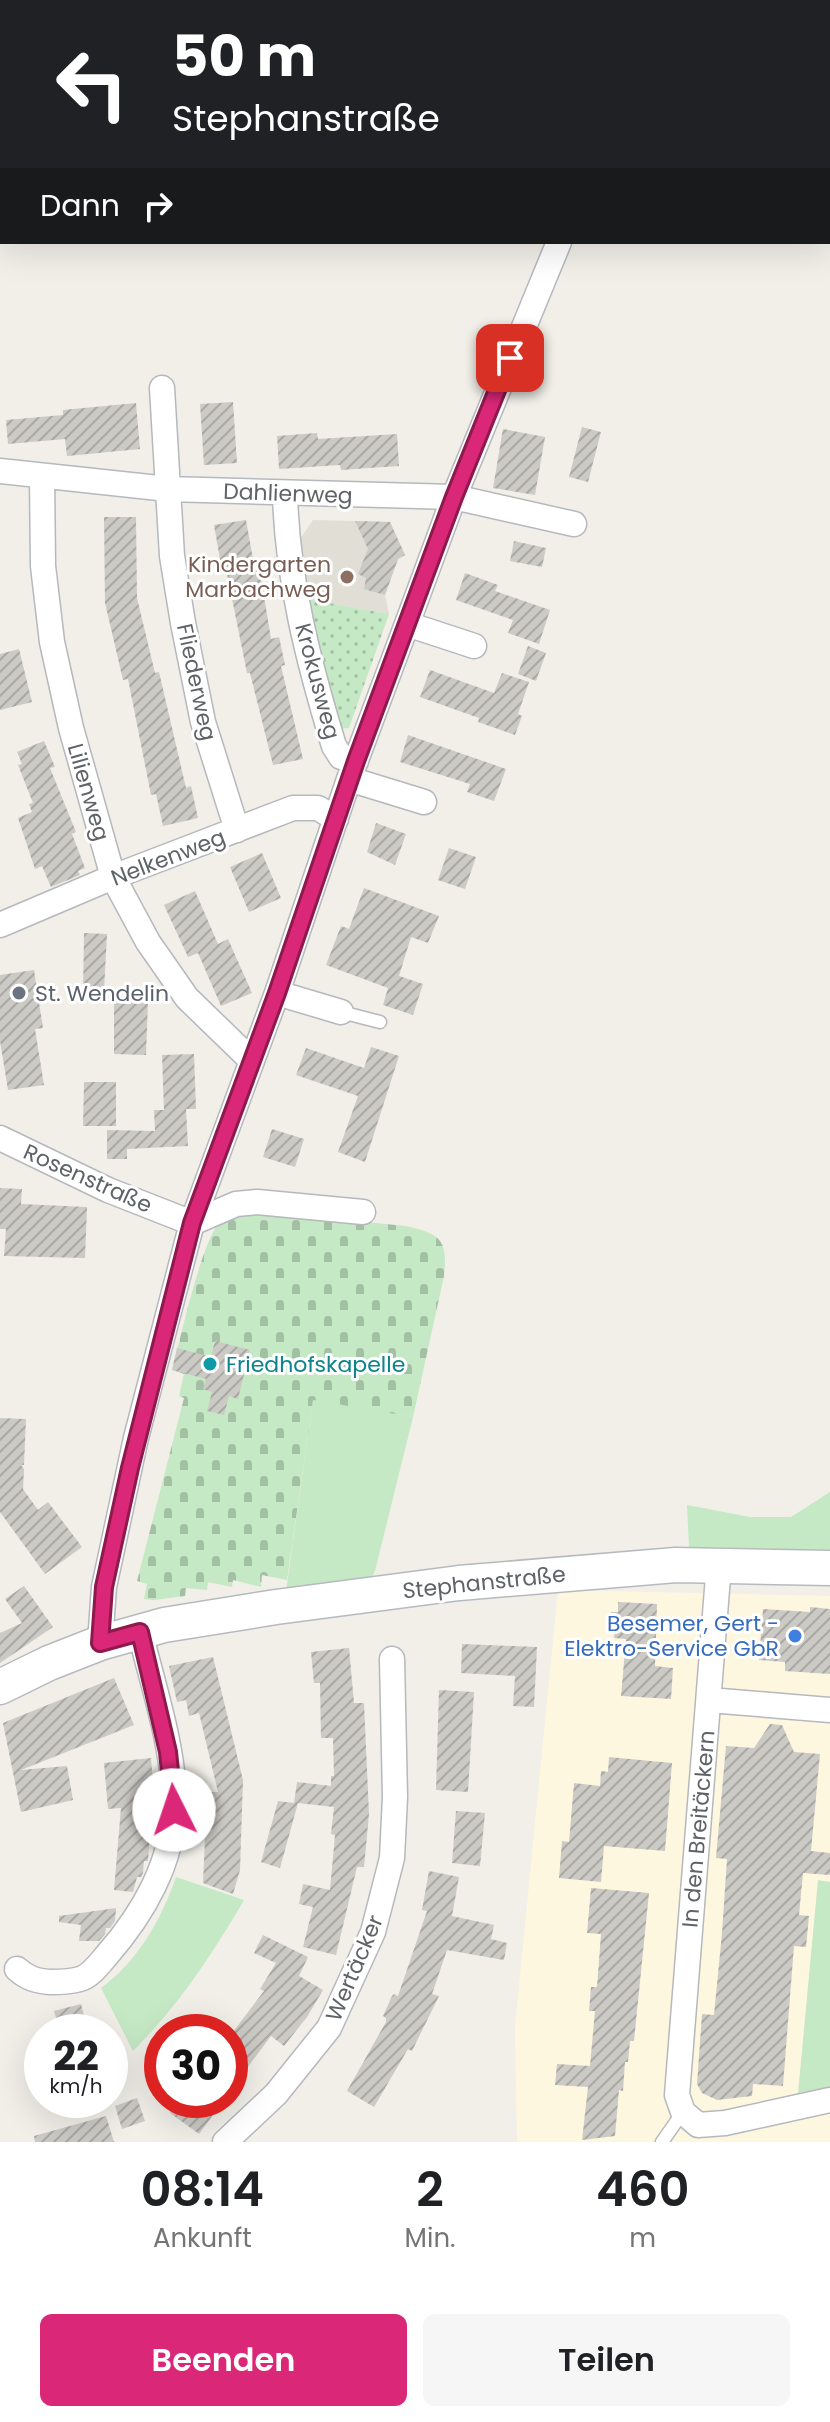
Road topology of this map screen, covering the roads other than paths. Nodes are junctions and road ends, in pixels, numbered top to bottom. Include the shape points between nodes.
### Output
1 (558, 244) edge
2 (162, 388) dead end
3 (0, 471) edge
4 (42, 477) junction
5 (168, 489) junction
6 (285, 494) junction
7 (454, 497) junction
8 (574, 524) dead end
9 (407, 624) junction
10 (474, 646) dead end
11 (353, 770) junction
12 (424, 802) dead end
13 (336, 819) junction
14 (237, 830) junction
15 (113, 877) junction
16 (0, 925) edge
17 (277, 993) junction
18 (341, 1012) joint
19 (380, 1022) dead end
20 (252, 1061) junction
21 (0, 1138) edge
22 (363, 1212) dead end
23 (192, 1223) junction
24 (719, 1564) junction
25 (830, 1568) edge
26 (140, 1632) junction
27 (100, 1643) junction
28 (392, 1659) dead end
29 (0, 1687) edge
30 (709, 1700) junction
31 (830, 1710) edge
32 (17, 1969) dead end
33 (830, 2100) edge
34 (680, 2103) junction
35 (225, 2142) edge
36 (662, 2142) edge

1 - 7 street
2 - 5 street, Fliederweg
3 - 4 street, Dahlienweg
4 - 5 street, Dahlienweg
4 - 15 street, Lilienweg via 43,566 52,642
5 - 6 street, Dahlienweg
5 - 14 street, Fliederweg via 172,556 203,722
6 - 7 street, Dahlienweg
6 - 11 street, Krokusweg via 286,530 309,665 334,746
7 - 8 street, Dahlienweg
7 - 9 street
9 - 10 street
9 - 11 street
11 - 12 street
11 - 13 street
13 - 14 street, Nelkenweg via 305,806
13 - 17 street
14 - 15 street, Nelkenweg
15 - 16 street, Nelkenweg
15 - 20 street, Lilienweg via 148,942 187,998
17 - 18 street
17 - 20 street
18 - 19 lane
20 - 23 street
21 - 23 street, Rosenstraße
22 - 23 street via 246,1203
23 - 27 street via 133,1453 104,1587
24 - 25 street, Stephanstraße
24 - 26 street, Stephanstraße via 459,1583 276,1607
24 - 30 street, In den Breitäckern
26 - 27 street, Stephanstraße
26 - 32 street via 172,1781 174,1810 165,1861 131,1924 91,1973 82,1979 41,1981 26,1978
27 - 29 street, Stephanstraße
28 - 35 street, Wertäcker via 392,1858 373,1932 329,2028 276,2094
30 - 31 street
30 - 34 street, In den Breitäckern
33 - 34 street via 698,2125
34 - 36 lane

